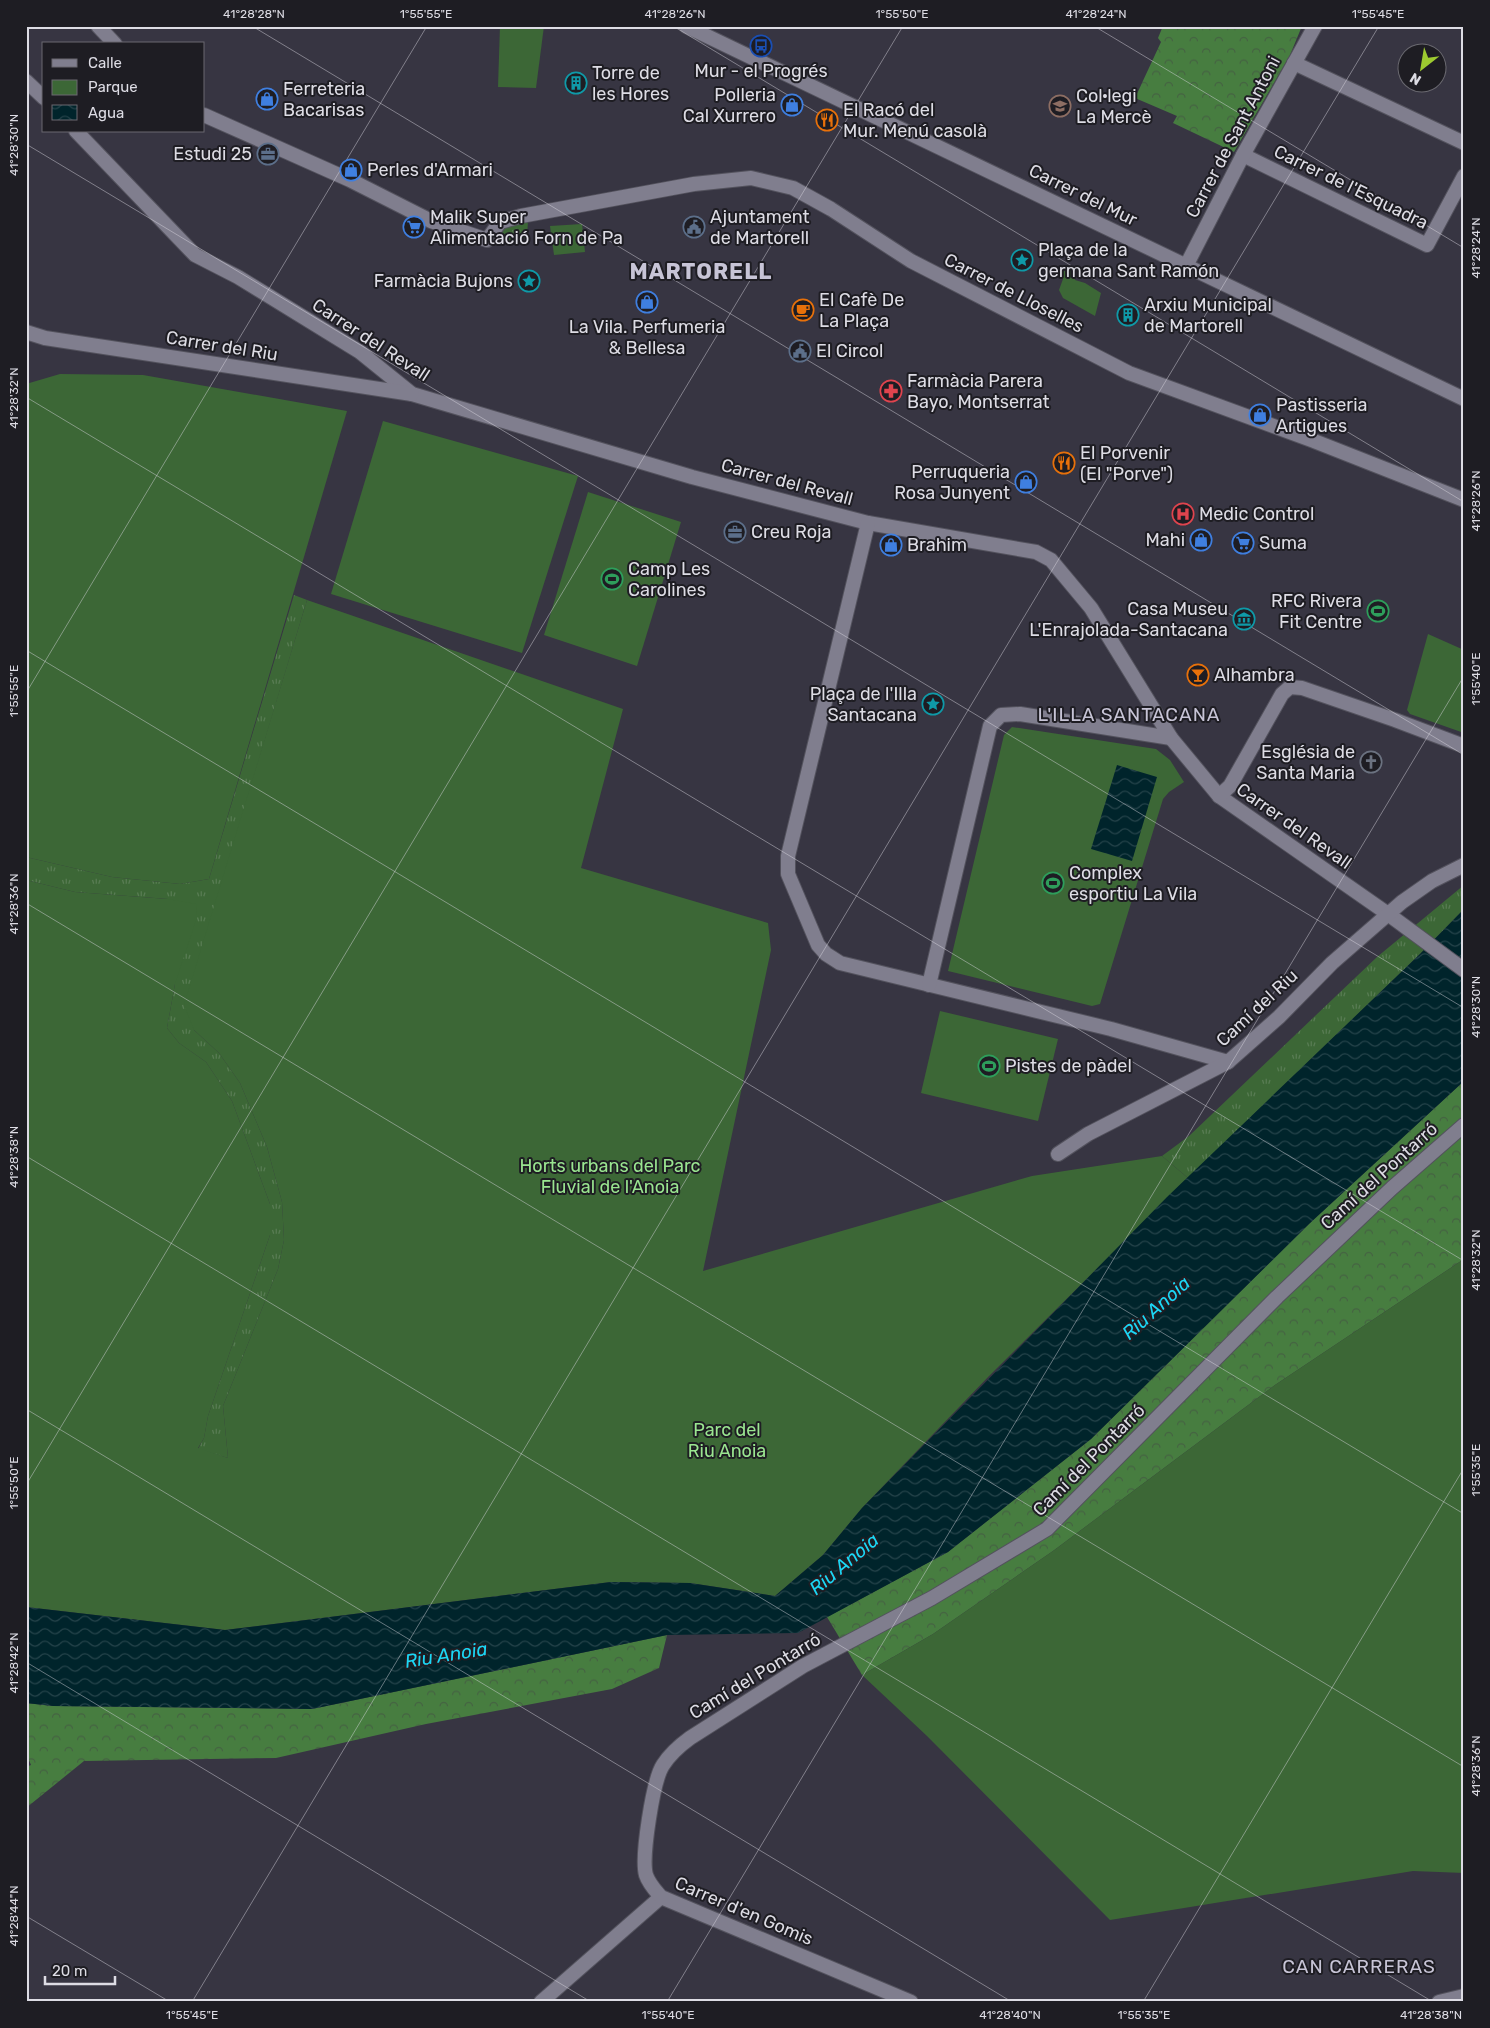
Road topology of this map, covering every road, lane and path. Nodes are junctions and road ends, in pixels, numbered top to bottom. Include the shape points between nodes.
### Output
1 (98, 26) edge
2 (1314, 26) edge
3 (691, 27) edge
4 (113, 42) edge
5 (1294, 63) junction
6 (26, 81) edge
7 (42, 96) edge
8 (205, 115) edge
9 (77, 132) edge
10 (1464, 143) edge
11 (1243, 156) junction
12 (1464, 176) edge
13 (1186, 266) junction
14 (26, 332) edge
15 (412, 394) junction
16 (1464, 399) edge
17 (1464, 500) edge
18 (868, 523) junction
19 (1171, 738) junction
20 (1464, 746) edge
21 (1219, 796) junction
22 (1464, 864) edge
23 (1388, 914) junction
24 (1464, 970) edge
25 (929, 985) junction
26 (1228, 1062) junction
27 (1464, 1125) edge
28 (1058, 1154) dead end
29 (662, 1766) joint
30 (661, 1897) junction
31 (878, 1996) edge
32 (1464, 1996) edge
33 (541, 2002) edge
34 (911, 2002) edge
35 (1440, 2002) edge

1 - 4 street
2 - 5 street, Carrer de Sant Antoni
3 - 13 street, Carrer del Mur
5 - 10 street
5 - 11 street, Carrer de Sant Antoni
6 - 7 street
8 - 17 street, Carrer de Lloselles via 350,180 431,221 487,240 500,222 521,216 694,184 752,178 793,188 911,261 1129,373
9 - 15 street, Carrer del Revall via 195,256 238,277 360,352
11 - 12 street, Carrer de l'Esquadra via 1427,245
11 - 13 street, Carrer de Sant Antoni
13 - 16 street, Carrer del Mur
14 - 15 street, Carrer del Riu via 45,338
15 - 18 street, Carrer del Revall via 692,477
18 - 19 street, Carrer del Revall via 1036,552 1051,560 1091,608
18 - 25 street via 788,856 788,874 818,945 826,954 840,963
19 - 21 street, Carrer del Revall
19 - 25 street via 1020,714 1001,715 990,726
20 - 21 street via 1302,688 1290,687 1282,694 1230,786
21 - 23 street, Carrer del Revall
22 - 23 street, Camí del Riu via 1420,888
23 - 24 street, Carrer del Revall
23 - 26 street, Camí del Riu
25 - 26 street via 1110,1029
26 - 28 street, Camí del Riu via 1088,1134
27 - 29 street, Camí del Pontarró via 1276,1297 1047,1529 932,1598 803,1666 690,1738
29 - 30 street, Carrer d'en Gomis via 654,1787 645,1868 651,1885
30 - 31 street, Carrer d'en Gomis
30 - 33 street
31 - 34 street, Carrer d'en Gomis
32 - 35 street

